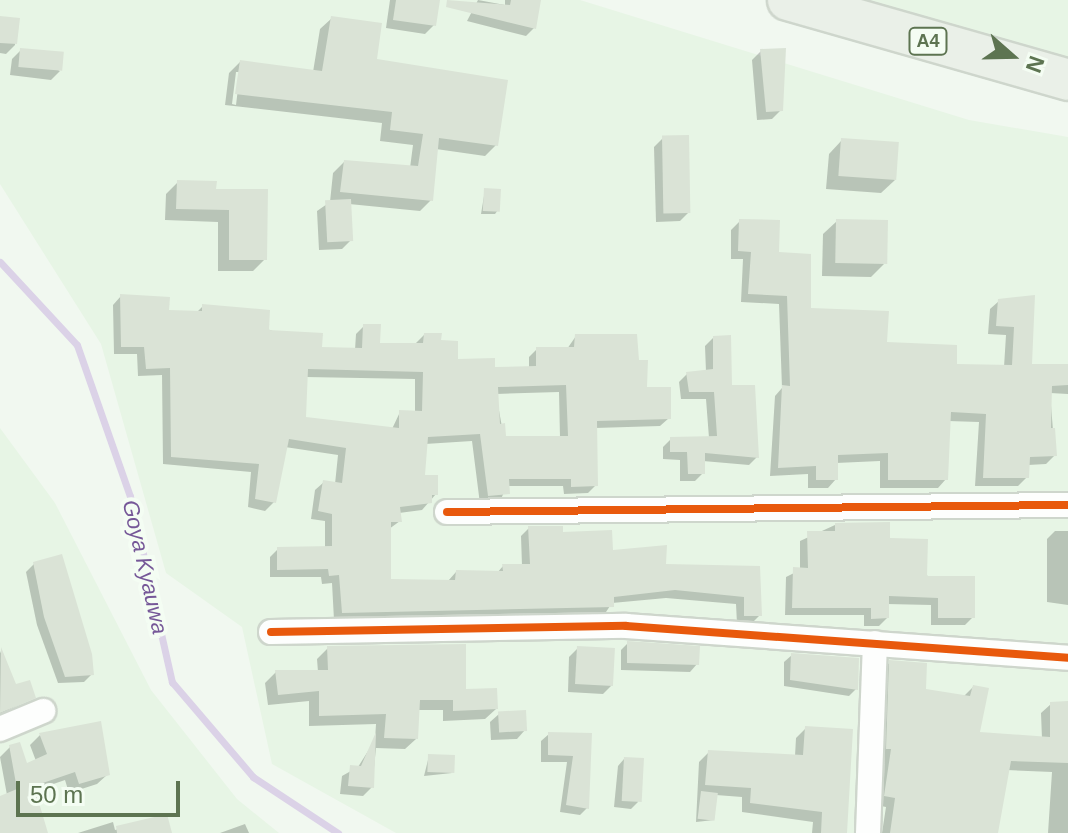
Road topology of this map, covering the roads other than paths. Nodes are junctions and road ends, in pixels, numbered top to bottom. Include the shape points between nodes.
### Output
1 (788, 0) edge
2 (1068, 80) edge
3 (1068, 505) edge
4 (447, 512) dead end
5 (271, 632) dead end
6 (875, 643) junction
7 (1068, 658) edge
8 (43, 711) dead end
9 (0, 729) edge
10 (868, 833) edge

1 - 2 highway, A4
3 - 4 street
5 - 6 street via 626,626
6 - 7 street
6 - 10 street
8 - 9 street

